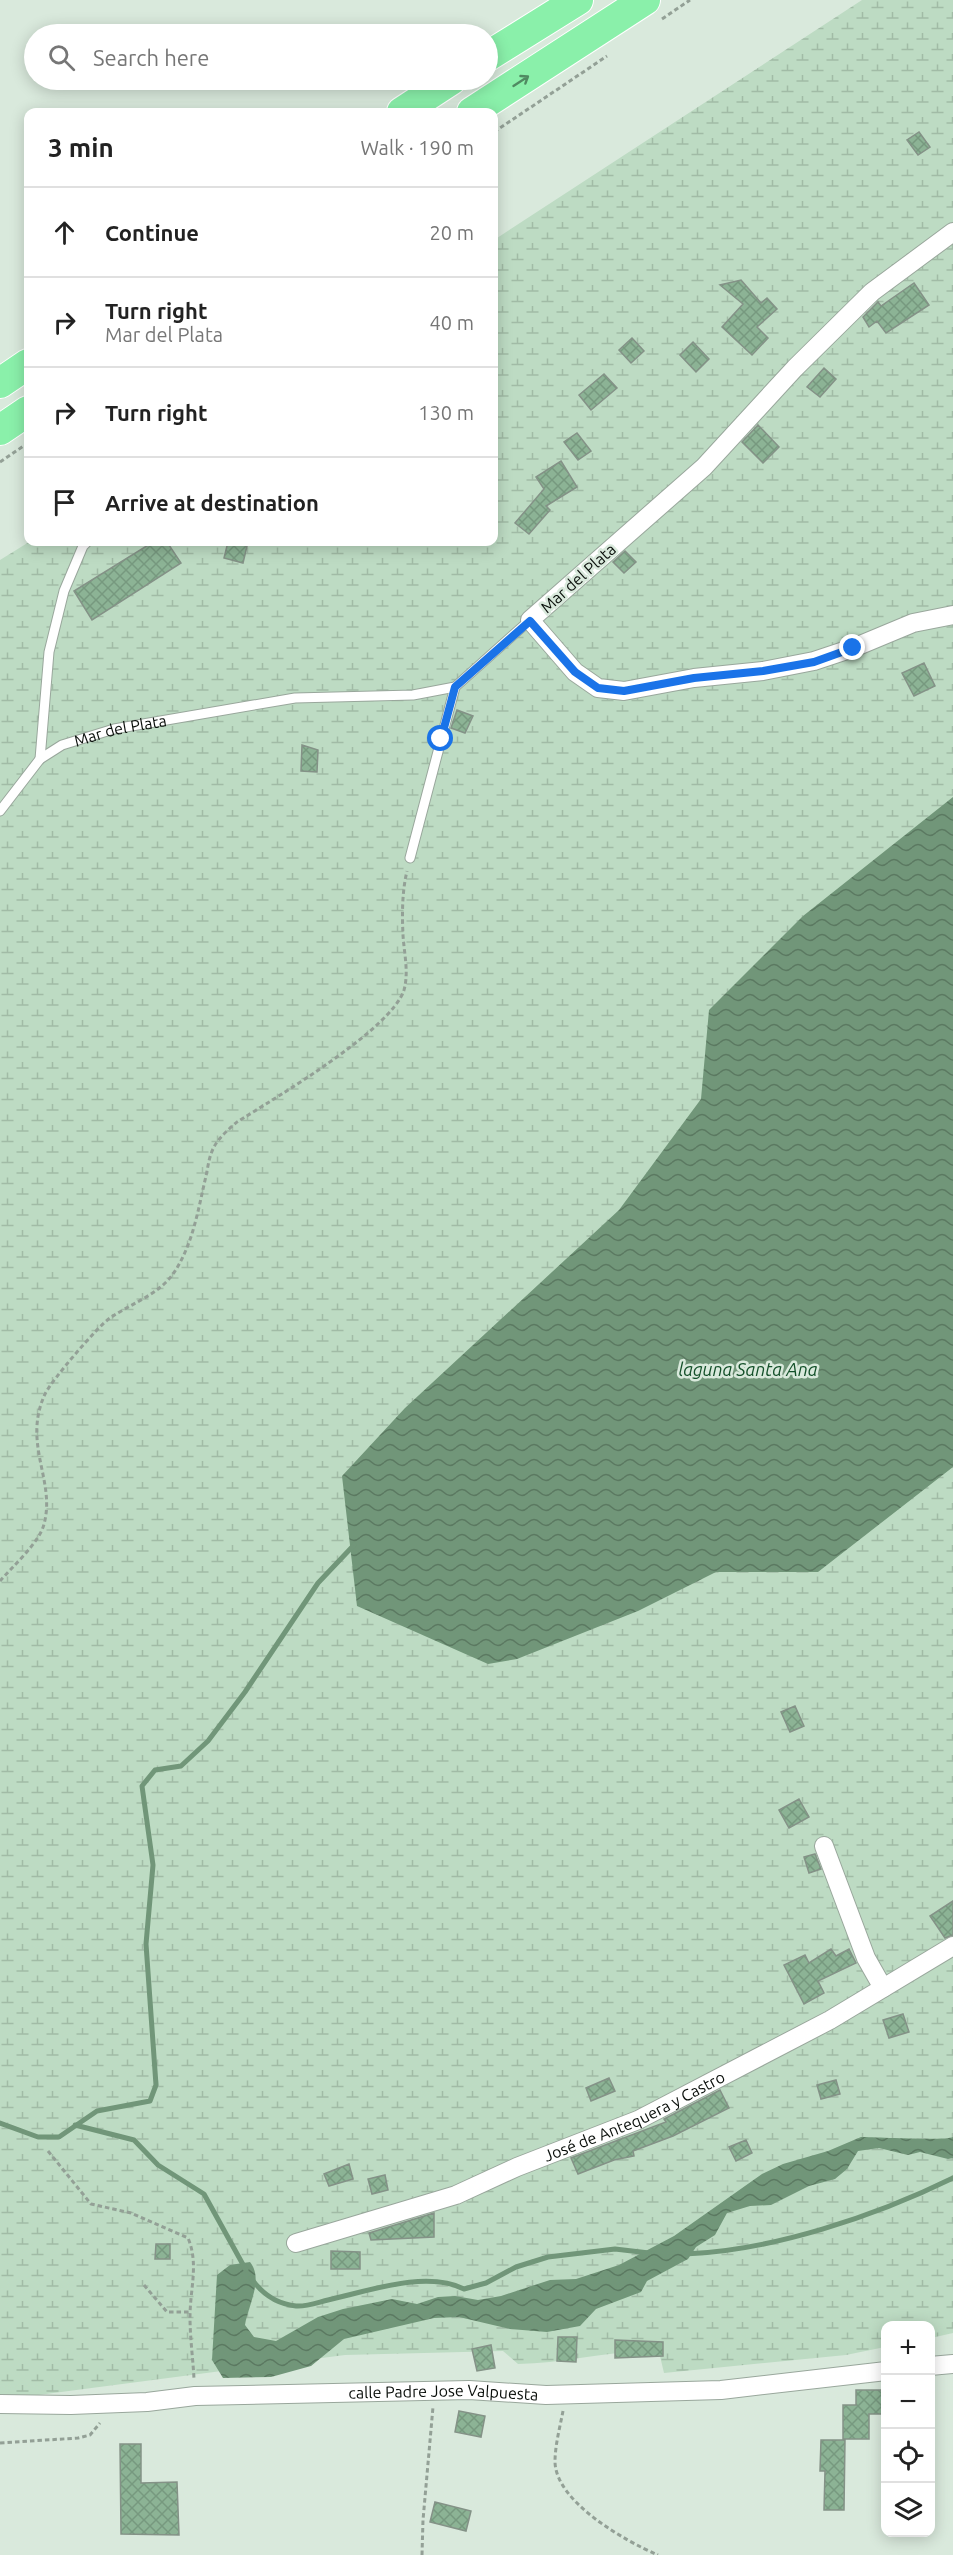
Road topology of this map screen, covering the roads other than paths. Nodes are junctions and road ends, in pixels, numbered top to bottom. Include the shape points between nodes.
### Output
1 (578, 0) edge
2 (653, 10) edge
3 (498, 50) edge
4 (436, 90) edge
5 (408, 108) edge
6 (479, 108) edge
7 (953, 232) edge
8 (24, 367) edge
9 (0, 383) edge
10 (24, 414) edge
11 (0, 430) edge
12 (82, 546) edge
13 (953, 615) edge
14 (530, 621) junction
15 (455, 687) junction
16 (40, 759) junction
17 (0, 811) edge
18 (410, 858) road end
19 (824, 1846) dead end
20 (953, 1946) edge
21 (883, 1988) junction
22 (296, 2243) dead end
23 (953, 2364) edge
24 (935, 2366) edge
25 (881, 2371) edge
26 (0, 2404) edge

1 - 3 highway
6 -> 2 highway
4 - 5 highway
7 - 14 street, Mar del Plata via 872,292 704,467
8 - 9 highway
10 - 11 highway
12 - 16 lane via 52,636
13 - 14 street via 913,623 814,662 624,691 598,688 575,672
14 - 15 lane, Mar del Plata
15 - 16 lane, Mar del Plata via 413,695 296,698 137,725 62,745
15 - 18 lane
16 - 17 lane, Mar del Plata
19 - 21 street via 866,1958
20 - 21 street, José de Antequera y Castro
21 - 22 street, José de Antequera y Castro via 830,2020 638,2120 456,2195
23 - 24 street
25 - 26 street, calle Padre Jose Valpuesta via 720,2390 567,2394 469,2390

